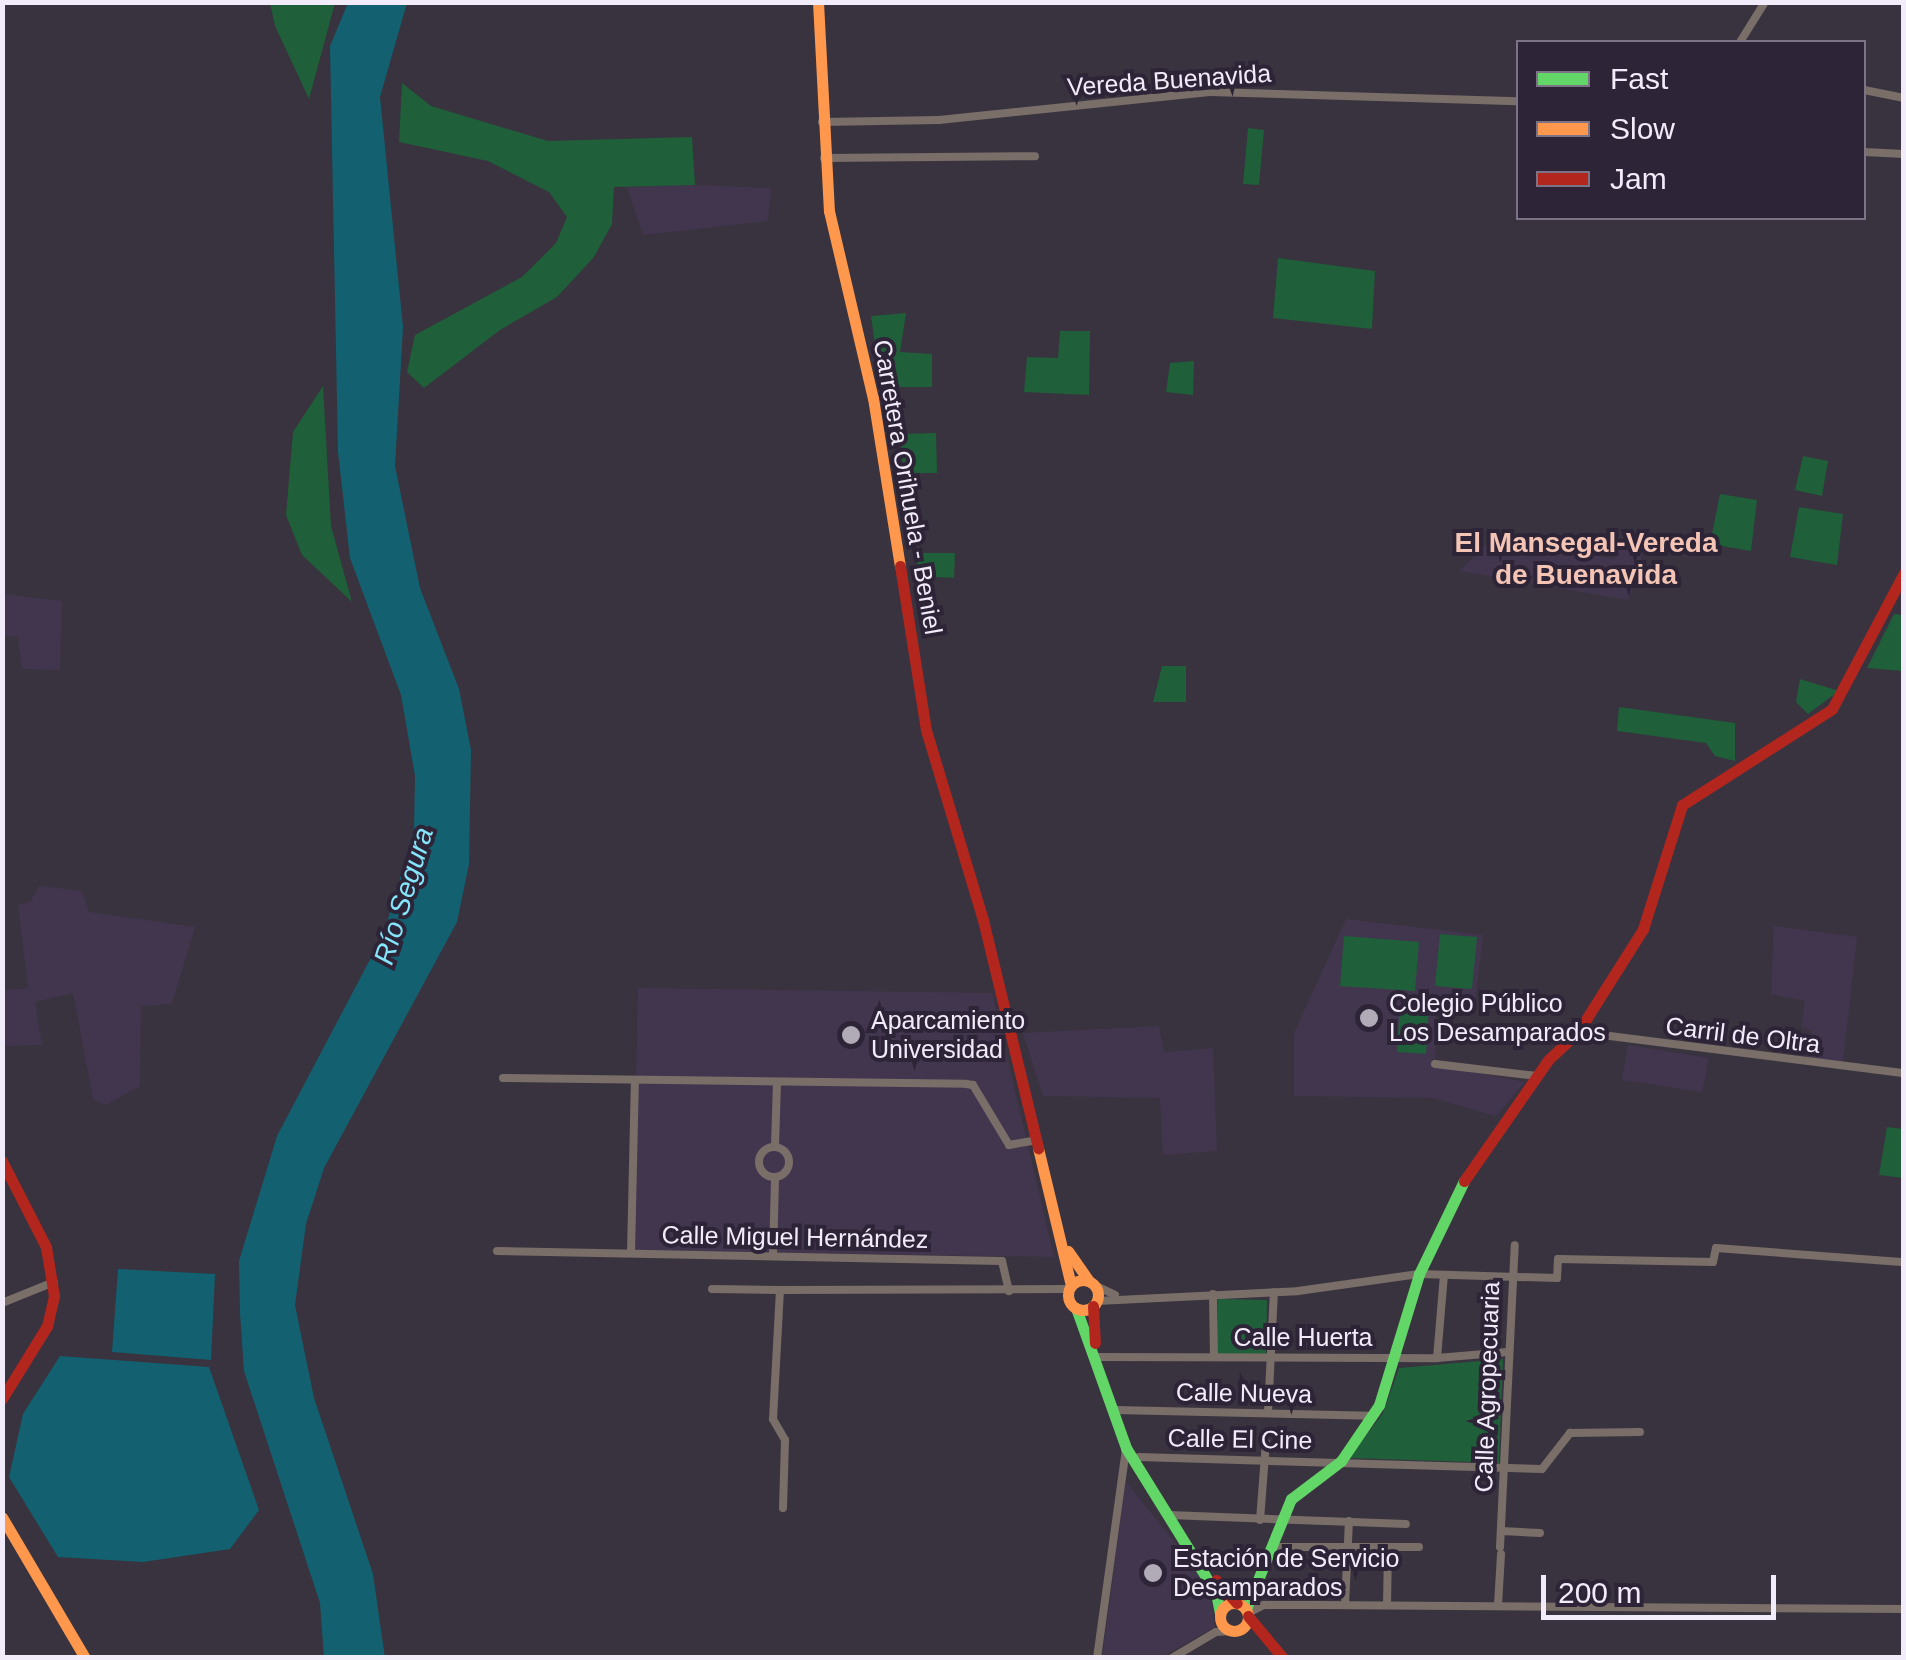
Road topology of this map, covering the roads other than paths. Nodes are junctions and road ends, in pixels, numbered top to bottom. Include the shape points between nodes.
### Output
1 (818, 2) edge
2 (1765, 2) edge
3 (1741, 40) edge
4 (1866, 90) edge
5 (1904, 98) edge
6 (1516, 102) edge
7 (822, 122) junction
8 (1866, 152) edge
9 (1904, 154) edge
10 (1035, 156) dead end
11 (824, 158) junction
12 (1904, 572) edge
13 (995, 972) junction
14 (1578, 1032) junction
15 (1435, 1064) dead end
16 (1904, 1073) edge
17 (1537, 1076) junction
18 (503, 1078) dead end
19 (634, 1080) junction
20 (777, 1083) junction
21 (1032, 1141) junction
22 (775, 1146) junction
23 (2, 1161) edge
24 (776, 1177) junction
25 (1515, 1245) dead end
26 (497, 1251) dead end
27 (631, 1254) junction
28 (773, 1256) junction
29 (1904, 1262) edge
30 (1419, 1274) junction
31 (1444, 1275) junction
32 (1511, 1278) junction
33 (54, 1282) junction
34 (1092, 1284) junction
35 (1070, 1287) junction
36 (712, 1289) dead end
37 (780, 1290) junction
38 (1009, 1291) junction
39 (1274, 1292) junction
40 (1213, 1294) junction
41 (1114, 1295) junction
42 (2, 1303) edge
43 (1095, 1303) junction
44 (1076, 1308) junction
45 (1508, 1352) junction
46 (1214, 1356) junction
47 (1270, 1356) junction
48 (1098, 1358) junction
49 (1396, 1358) junction
50 (1437, 1358) junction
51 (2, 1400) edge
52 (1115, 1410) junction
53 (1268, 1413) junction
54 (1372, 1416) junction
55 (1640, 1432) dead end
56 (1266, 1442) dead end
57 (1126, 1448) junction
58 (1138, 1457) junction
59 (1265, 1458) junction
60 (1340, 1461) junction
61 (1504, 1470) junction
62 (1139, 1472) junction
63 (1121, 1473) junction
64 (783, 1508) dead end
65 (1169, 1516) junction
66 (2, 1517) edge
67 (1260, 1520) junction
68 (1349, 1521) junction
69 (1284, 1522) junction
70 (1406, 1524) dead end
71 (1502, 1532) junction
72 (1540, 1533) dead end
73 (1273, 1547) junction
74 (1348, 1547) junction
75 (1419, 1547) dead end
76 (1388, 1548) junction
77 (1249, 1605) junction
78 (1345, 1605) junction
79 (1387, 1605) junction
80 (1498, 1605) junction
81 (1904, 1609) edge
82 (1220, 1615) junction
83 (1234, 1631) junction
84 (1216, 1632) junction
85 (1270, 1645) junction
86 (85, 1658) edge
87 (1097, 1658) edge
88 (1172, 1658) edge
89 (1283, 1658) edge

1 - 7 main road, Carretera Orihuela - Beniel
2 - 3 street
4 - 5 street
6 - 7 street, Vereda Buenavida via 1210,92 939,120
7 - 11 main road, Carretera Orihuela - Beniel
8 - 9 street
10 - 11 street
11 - 13 main road, Carretera Orihuela - Beniel via 829,210 874,398 926,730
12 - 14 main road via 1832,709 1682,805 1642,929
13 - 21 main road, Carretera Orihuela - Beniel
13 - 34 main road, Carretera Orihuela - Beniel via 1068,1250
14 - 16 street, Carril de Oltra
14 - 17 main road
15 - 17 street
17 - 30 main road via 1467,1175
18 - 19 street
19 - 20 street
19 - 27 street
20 - 21 street via 973,1085 1010,1145
20 - 22 street
21 - 35 main road, Carretera Orihuela - Beniel
22 - 24 street via 790,1159
22 - 24 street via 759,1162
23 - 33 main road via 46,1247
24 - 28 street
25 - 32 street, Calle Agropecuaria
26 - 27 street, Calle Miguel Hernández
27 - 28 street, Calle Miguel Hernández
28 - 38 street, Calle Miguel Hernández via 1002,1261
29 - 32 street via 1716,1248 1713,1262 1566,1258 1558,1259 1557,1278
30 - 31 street
30 - 39 street
30 - 49 main road
31 - 32 street
31 - 50 street
32 - 45 street, Calle Agropecuaria
33 - 42 street
33 - 51 main road via 51,1316
34 - 35 main road
34 - 41 street
34 - 43 main road
35 - 38 street
35 - 44 main road, Carretera Orihuela - Beniel
36 - 37 street
37 - 38 street
37 - 64 street via 773,1419 785,1440
39 - 40 street
39 - 47 street
40 - 41 street
40 - 46 street
41 - 43 street
43 - 44 main road
43 - 48 main road
44 - 57 main road
45 - 50 street, Calle Huerta
45 - 61 street, Calle Agropecuaria
46 - 47 street, Calle Huerta
46 - 48 street, Calle Huerta
47 - 49 street, Calle Huerta
47 - 53 street
48 - 52 main road
49 - 50 street, Calle Huerta
49 - 54 main road
52 - 53 street, Calle Nueva
52 - 58 main road
53 - 54 street, Calle Nueva
54 - 60 main road
55 - 61 street, Calle El Cine via 1570,1433 1542,1470
56 - 59 street
57 - 62 main road
57 - 63 street
58 - 59 street, Calle El Cine
58 - 65 main road
59 - 60 street, Calle El Cine
59 - 67 street
60 - 61 street, Calle El Cine
60 - 69 main road via 1295,1493
61 - 71 street, Calle Agropecuaria
62 - 63 street
62 - 82 main road via 1216,1592
63 - 87 street
65 - 67 street
65 - 77 main road
66 - 86 main road
67 - 69 street
68 - 69 street
68 - 70 street
68 - 74 street
69 - 73 main road
71 - 72 street
71 - 80 street, Calle Agropecuaria
73 - 74 street
73 - 77 main road
74 - 76 street
74 - 78 street
75 - 76 street
76 - 79 street
77 - 78 street
77 - 82 main road
77 - 83 main road
77 - 85 main road
78 - 79 street
79 - 80 street
80 - 81 street
82 - 83 main road
82 - 84 street
83 - 84 street
83 - 85 main road
84 - 88 street
85 - 89 main road

